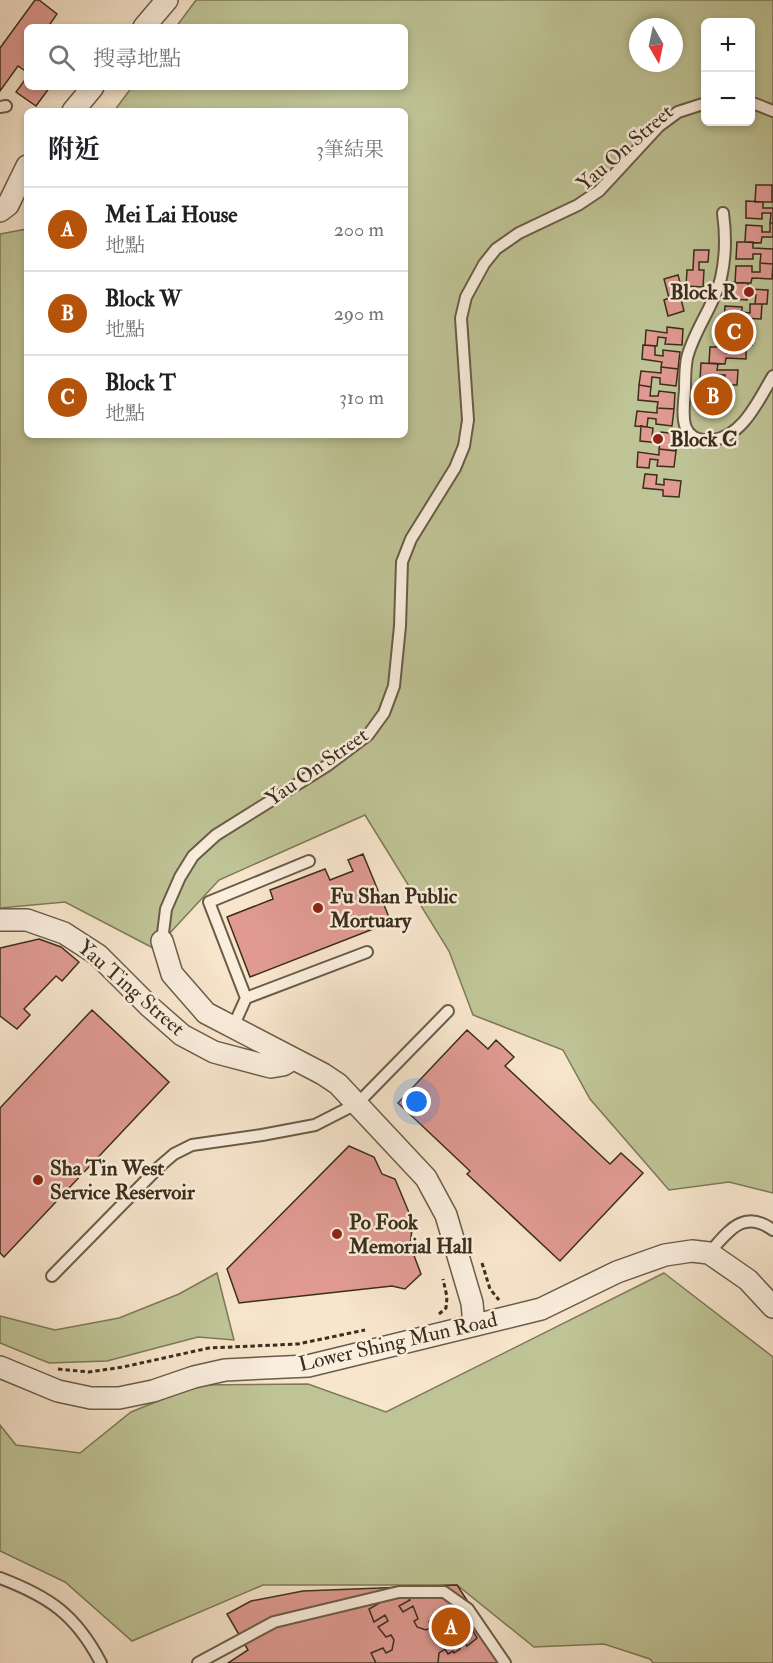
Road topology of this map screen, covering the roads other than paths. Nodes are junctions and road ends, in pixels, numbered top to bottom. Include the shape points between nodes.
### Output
1 (167, 0) edge
2 (147, 24) edge
3 (90, 90) edge
4 (701, 104) edge
5 (755, 104) edge
6 (76, 108) edge
7 (773, 111) edge
8 (24, 172) edge
9 (0, 211) edge
10 (723, 213) dead end
11 (773, 376) edge
12 (309, 861) dead end
13 (0, 920) edge
14 (162, 940) joint
15 (367, 952) dead end
16 (246, 998) junction
17 (448, 1011) dead end
18 (233, 1027) junction
19 (293, 1059) junction
20 (358, 1103) junction
21 (773, 1230) edge
22 (709, 1253) junction
23 (52, 1276) dead end
24 (773, 1307) edge
25 (474, 1325) junction
26 (0, 1366) edge
27 (0, 1578) edge
28 (101, 1663) edge
29 (198, 1663) edge
30 (505, 1663) edge

1 - 2 street
3 - 6 street
4 - 14 lane, Yau On Street via 678,112 659,126 598,191 519,233 496,249 484,264 466,297 461,318 468,420 464,446 402,562 394,686 384,713 368,735 328,765 216,835 193,856 166,909
5 - 7 lane
8 - 9 street via 8,205
10 - 11 lane via 726,236 720,280 687,359 683,410 688,433 696,439 728,436 745,420
12 - 16 lane via 209,902
13 - 19 street, Yau Ting Street via 27,921 64,933 98,955 182,1035 214,1052 271,1067
14 - 18 street, Yau On Street via 172,974 206,1013
15 - 16 lane
16 - 18 lane
17 - 20 lane
18 - 19 street, Yau On Street
19 - 20 street, Yau On Street via 338,1084
20 - 23 lane via 315,1125 192,1145 174,1154
20 - 25 street, Yau On Street via 426,1178 446,1215 472,1304
21 - 22 lane via 747,1221 733,1227
22 - 24 street via 748,1280
22 - 25 street, Lower Shing Mun Road via 665,1255 616,1272 541,1309
25 - 26 street, Lower Shing Mun Road via 308,1366 225,1370 118,1398 91,1398 58,1391
27 - 28 lane via 33,1591 65,1614 89,1640
29 - 30 lane via 274,1622 399,1592 444,1592 468,1609

